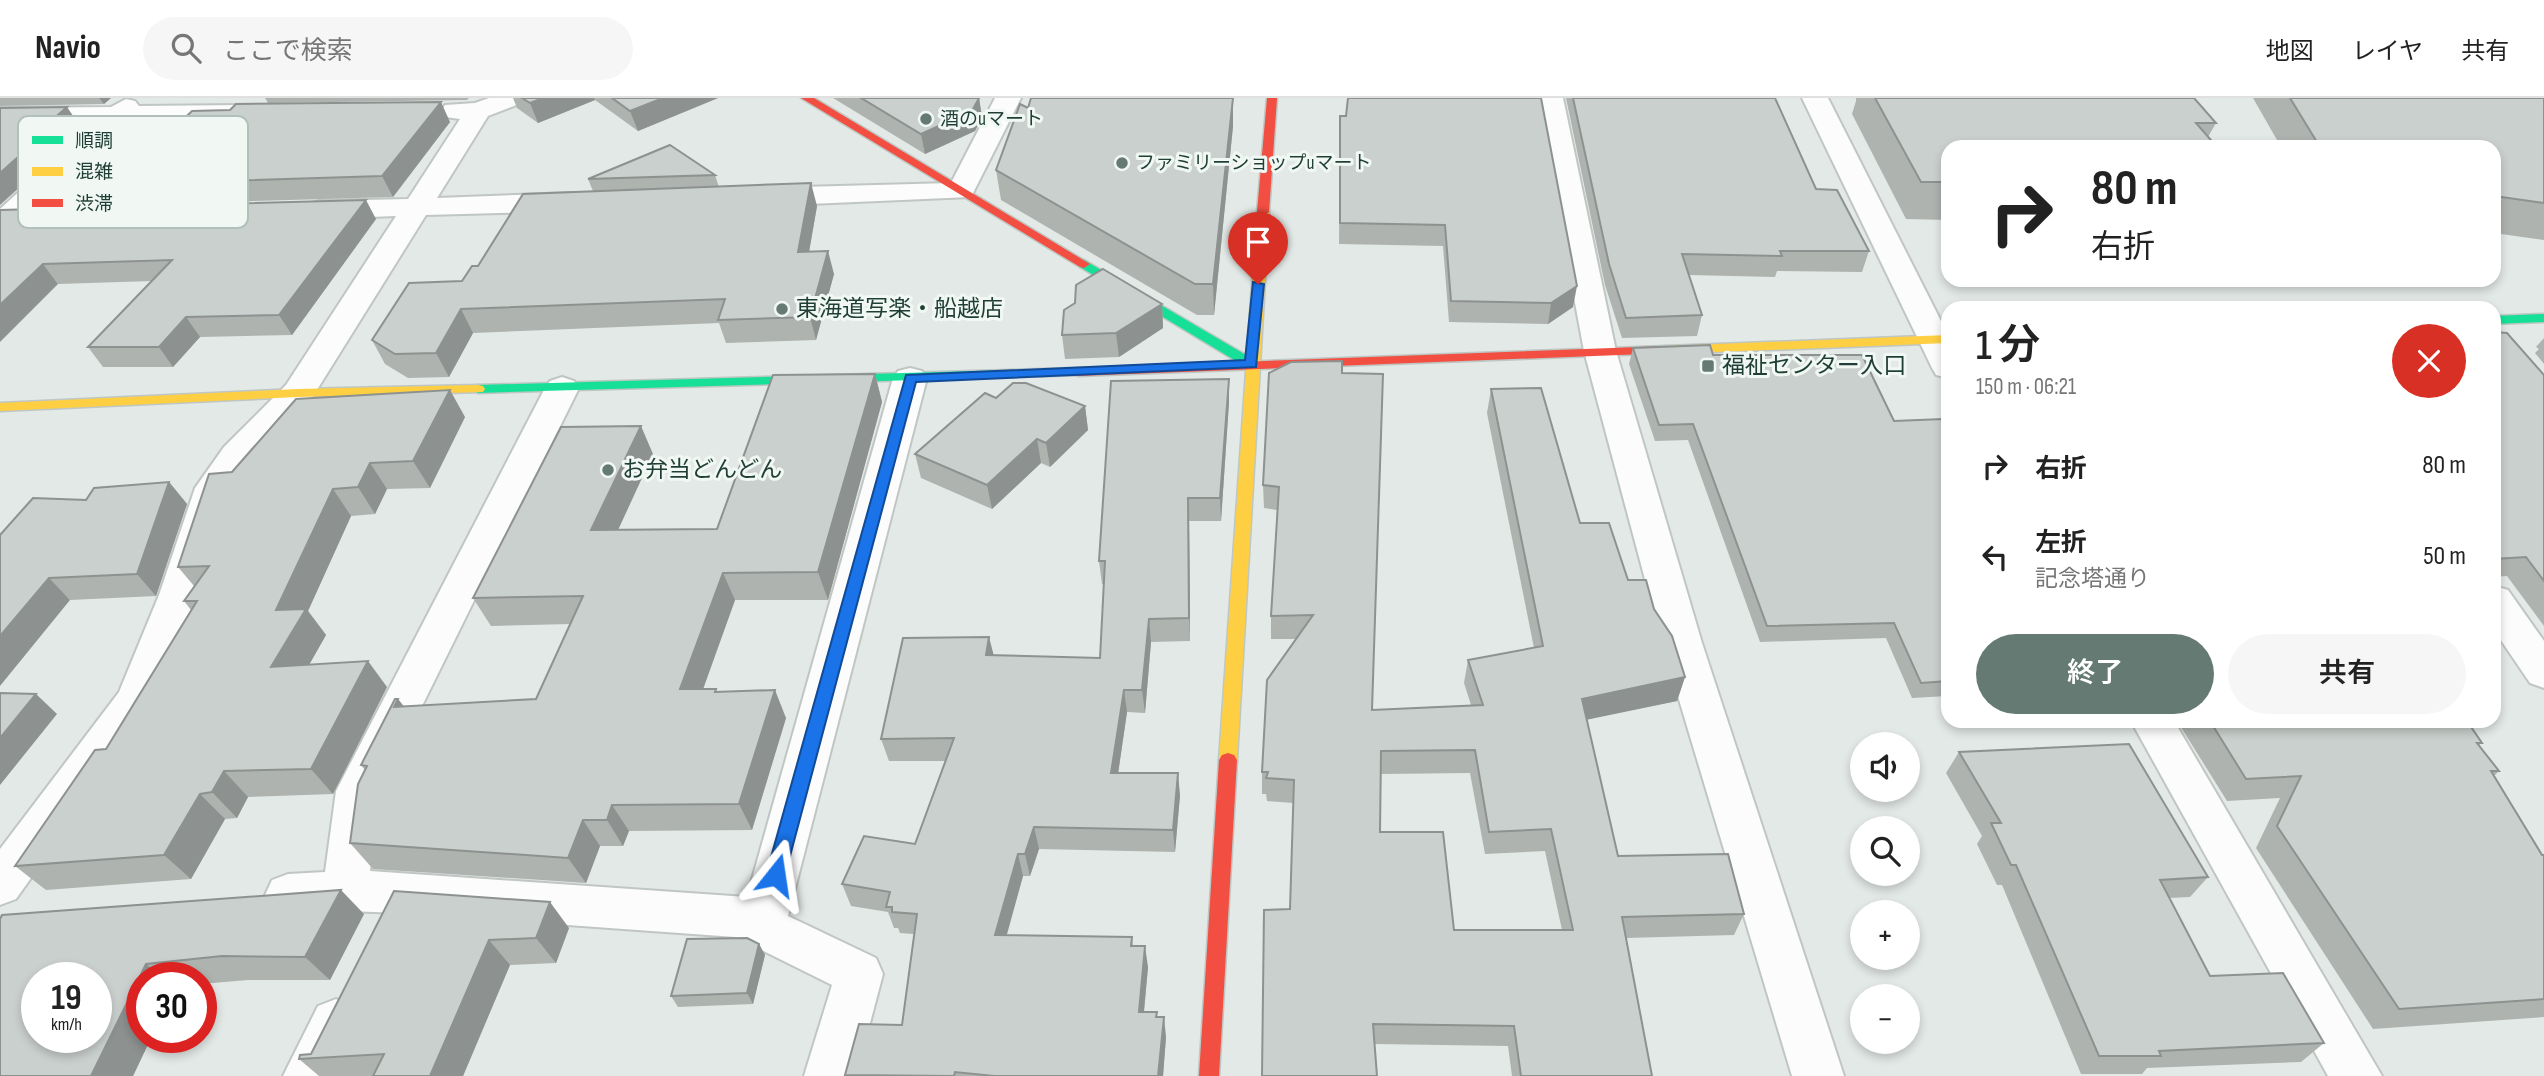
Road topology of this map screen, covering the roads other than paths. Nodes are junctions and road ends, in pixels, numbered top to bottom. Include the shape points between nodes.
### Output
1 (513, 98) edge
2 (806, 98) edge
3 (1008, 98) edge
4 (1272, 98) edge
5 (1550, 98) edge
6 (1815, 98) edge
7 (470, 104) edge
8 (126, 106) edge
9 (422, 111) edge
10 (270, 113) edge
11 (0, 116) edge
12 (961, 191) junction
13 (738, 197) edge
14 (599, 202) edge
15 (418, 207) junction
16 (18, 209) edge
17 (295, 210) edge
18 (4, 222) edge
19 (2544, 318) edge
20 (2501, 320) edge
21 (1940, 340) edge
22 (1600, 351) junction
23 (1251, 364) junction
24 (910, 378) junction
25 (562, 388) junction
26 (298, 393) junction
27 (0, 407) edge
28 (2501, 610) edge
29 (2544, 672) edge
30 (2156, 728) edge
31 (345, 891) junction
32 (249, 898) edge
33 (9, 906) edge
34 (762, 927) junction
35 (358, 978) edge
36 (309, 1076) edge
37 (830, 1076) edge
38 (1209, 1076) edge
39 (1818, 1076) edge
40 (2356, 1076) edge

1 - 7 street
2 - 12 street
3 - 12 street
4 - 23 street
5 - 22 street
6 - 21 street
7 - 9 street
7 - 15 street
8 - 10 street
8 - 11 street
12 - 13 street
12 - 23 street
14 - 15 street
15 - 17 street
15 - 26 street
16 - 18 street
19 - 20 street
21 - 22 street
22 - 23 street
22 - 39 street via 1682,643
23 - 24 street
23 - 38 street
24 - 25 street
24 - 34 street
25 - 26 street
25 - 31 street via 358,791
26 - 27 street
26 - 33 street via 236,455 213,488 137,700
28 - 29 street
30 - 40 street
31 - 32 street
31 - 34 street via 392,911 740,916
34 - 37 street via 859,974
35 - 36 street

